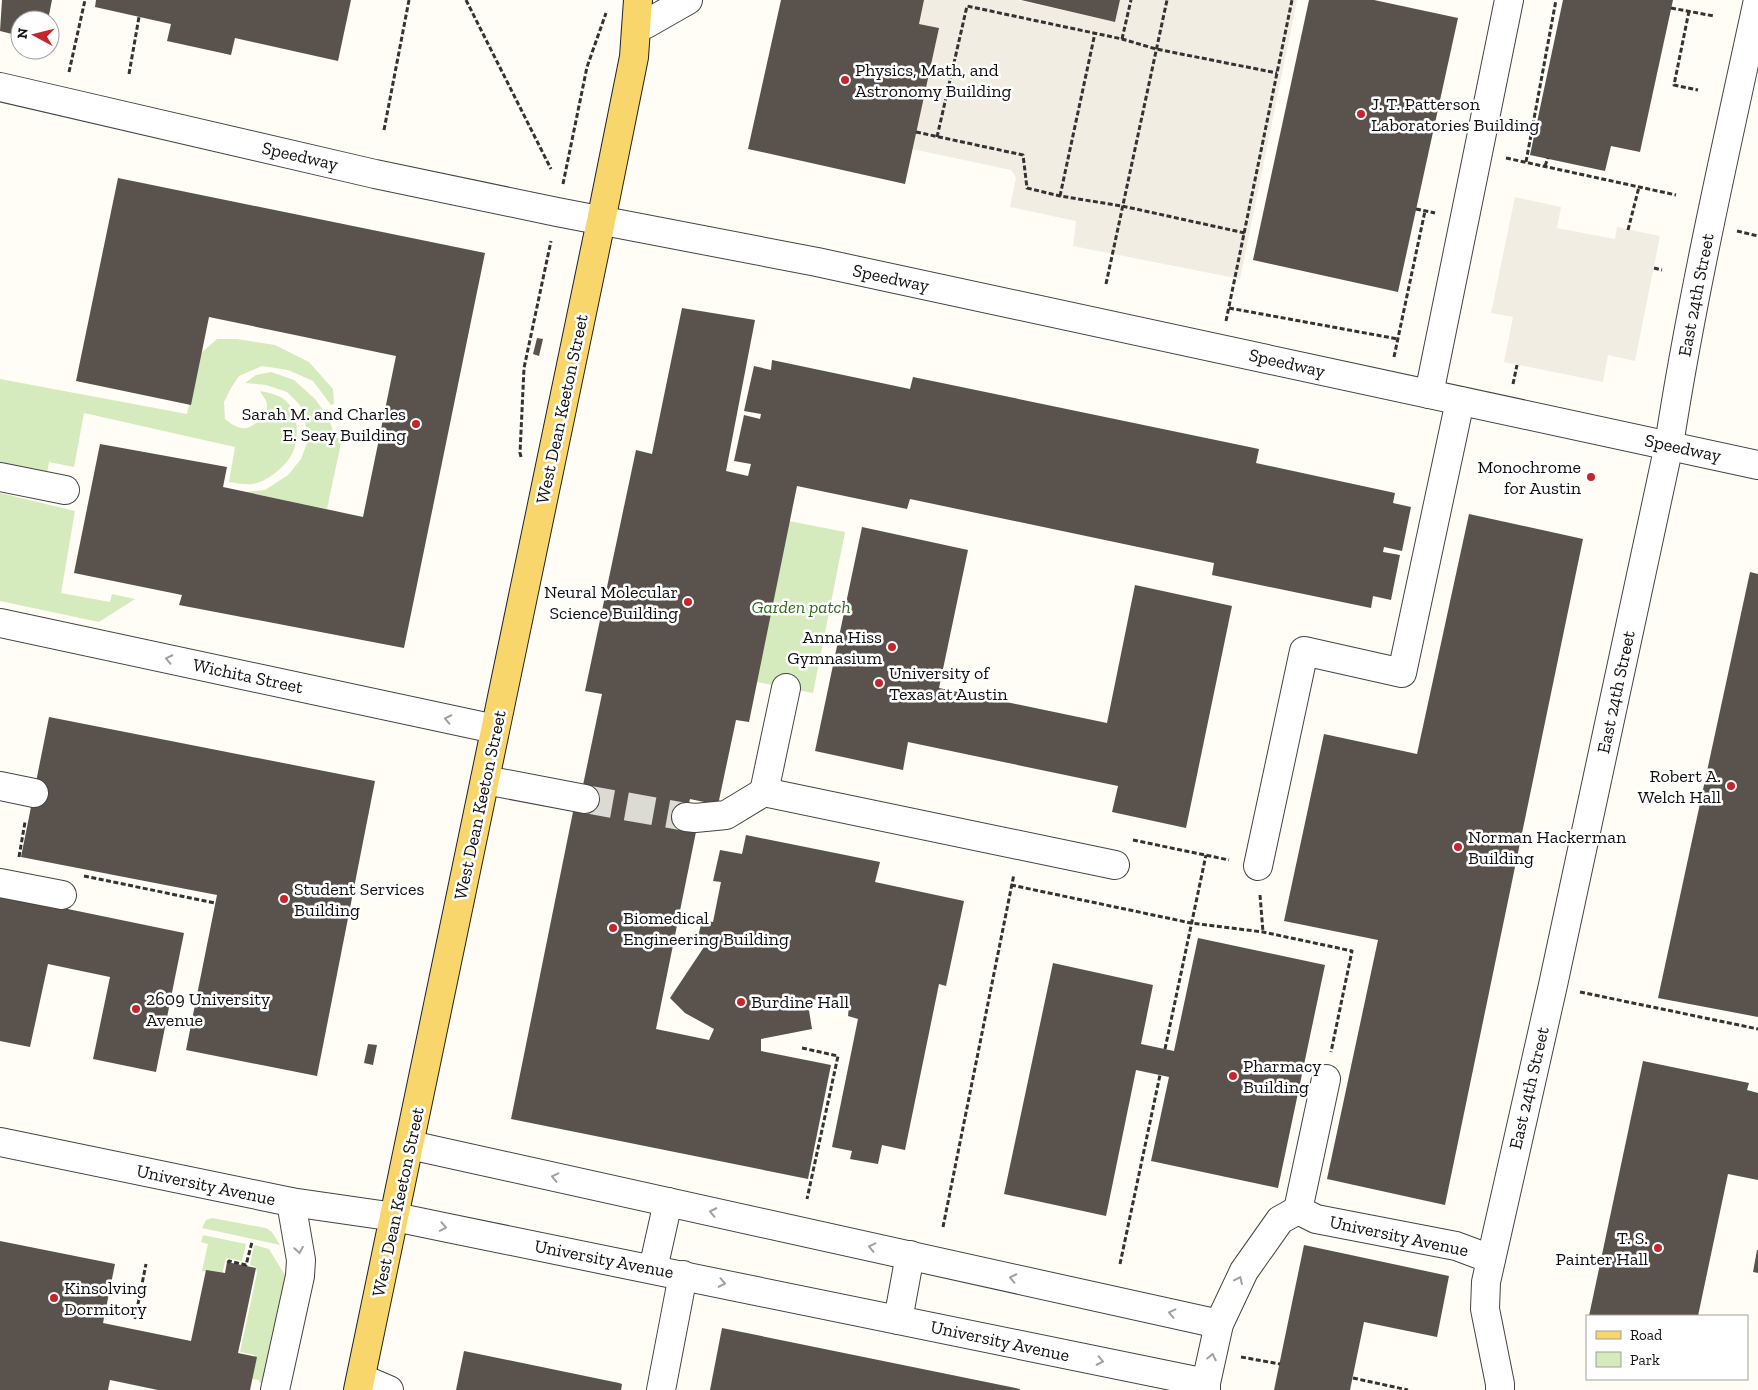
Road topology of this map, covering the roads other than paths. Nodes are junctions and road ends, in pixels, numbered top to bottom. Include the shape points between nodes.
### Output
1 (688, 0) edge
2 (1509, 0) edge
3 (1758, 0) edge
4 (646, 8) edge
5 (1750, 79) edge
6 (0, 86) edge
7 (601, 221) junction
8 (1429, 394) junction
9 (1460, 401) junction
10 (1669, 445) junction
11 (1758, 464) edge
12 (0, 477) edge
13 (65, 490) dead end
14 (0, 623) edge
15 (786, 688) dead end
16 (495, 729) junction
17 (485, 780) junction
18 (0, 786) edge
19 (764, 792) junction
20 (34, 793) dead end
21 (585, 799) tunnel mouth
22 (686, 817) tunnel mouth
23 (1115, 865) dead end
24 (1258, 866) road end
25 (7, 884) edge
26 (62, 895) dead end
27 (1326, 1079) road end
28 (0, 1142) edge
29 (410, 1145) junction
30 (291, 1202) junction
31 (668, 1202) junction
32 (1298, 1210) junction
33 (395, 1217) junction
34 (910, 1256) junction
35 (1491, 1259) junction
36 (653, 1269) junction
37 (683, 1275) junction
38 (898, 1320) junction
39 (1219, 1324) junction
40 (360, 1384) edge
41 (1206, 1387) edge
42 (1500, 1387) edge
43 (274, 1390) edge
44 (389, 1390) edge
45 (661, 1390) edge

1 - 4 street
2 - 8 street
3 - 5 street, East 24th Street
4 - 7 main road, West Dean Keeton Street
5 - 10 street, East 24th Street via 1722,167
6 - 7 street, Speedway via 376,174
7 - 8 street, Speedway via 817,262
7 - 16 main road, West Dean Keeton Street
8 - 9 street, Speedway
9 - 10 street, Speedway
9 - 24 street via 1402,672 1304,651
10 - 11 street, Speedway
10 - 35 street, East 24th Street
12 - 13 street
16 -> 14 street, Wichita Street
15 - 19 street
16 - 17 main road, West Dean Keeton Street
17 - 21 street
17 - 29 main road, West Dean Keeton Street
18 - 20 street
19 - 22 street via 726,815
19 - 23 street
25 - 26 street
27 - 32 street
28 - 30 street, University Avenue
31 -> 29 street
29 - 33 main road, West Dean Keeton Street
30 - 33 street, University Avenue
30 -> 43 street via 301,1260 300,1276
34 -> 31 street
31 - 36 street
32 - 35 street, University Avenue via 1316,1219 1461,1248
39 -> 32 street, University Avenue via 1244,1271 1280,1220
33 -> 36 street, University Avenue
33 - 40 main road, West Dean Keeton Street
34 - 38 street
39 -> 34 street
35 - 42 street, East 24th Street via 1485,1309
36 - 37 street, University Avenue
37 -> 38 street, University Avenue
37 - 45 street
38 -> 41 street, University Avenue
41 -> 39 street, University Avenue
40 - 44 street

